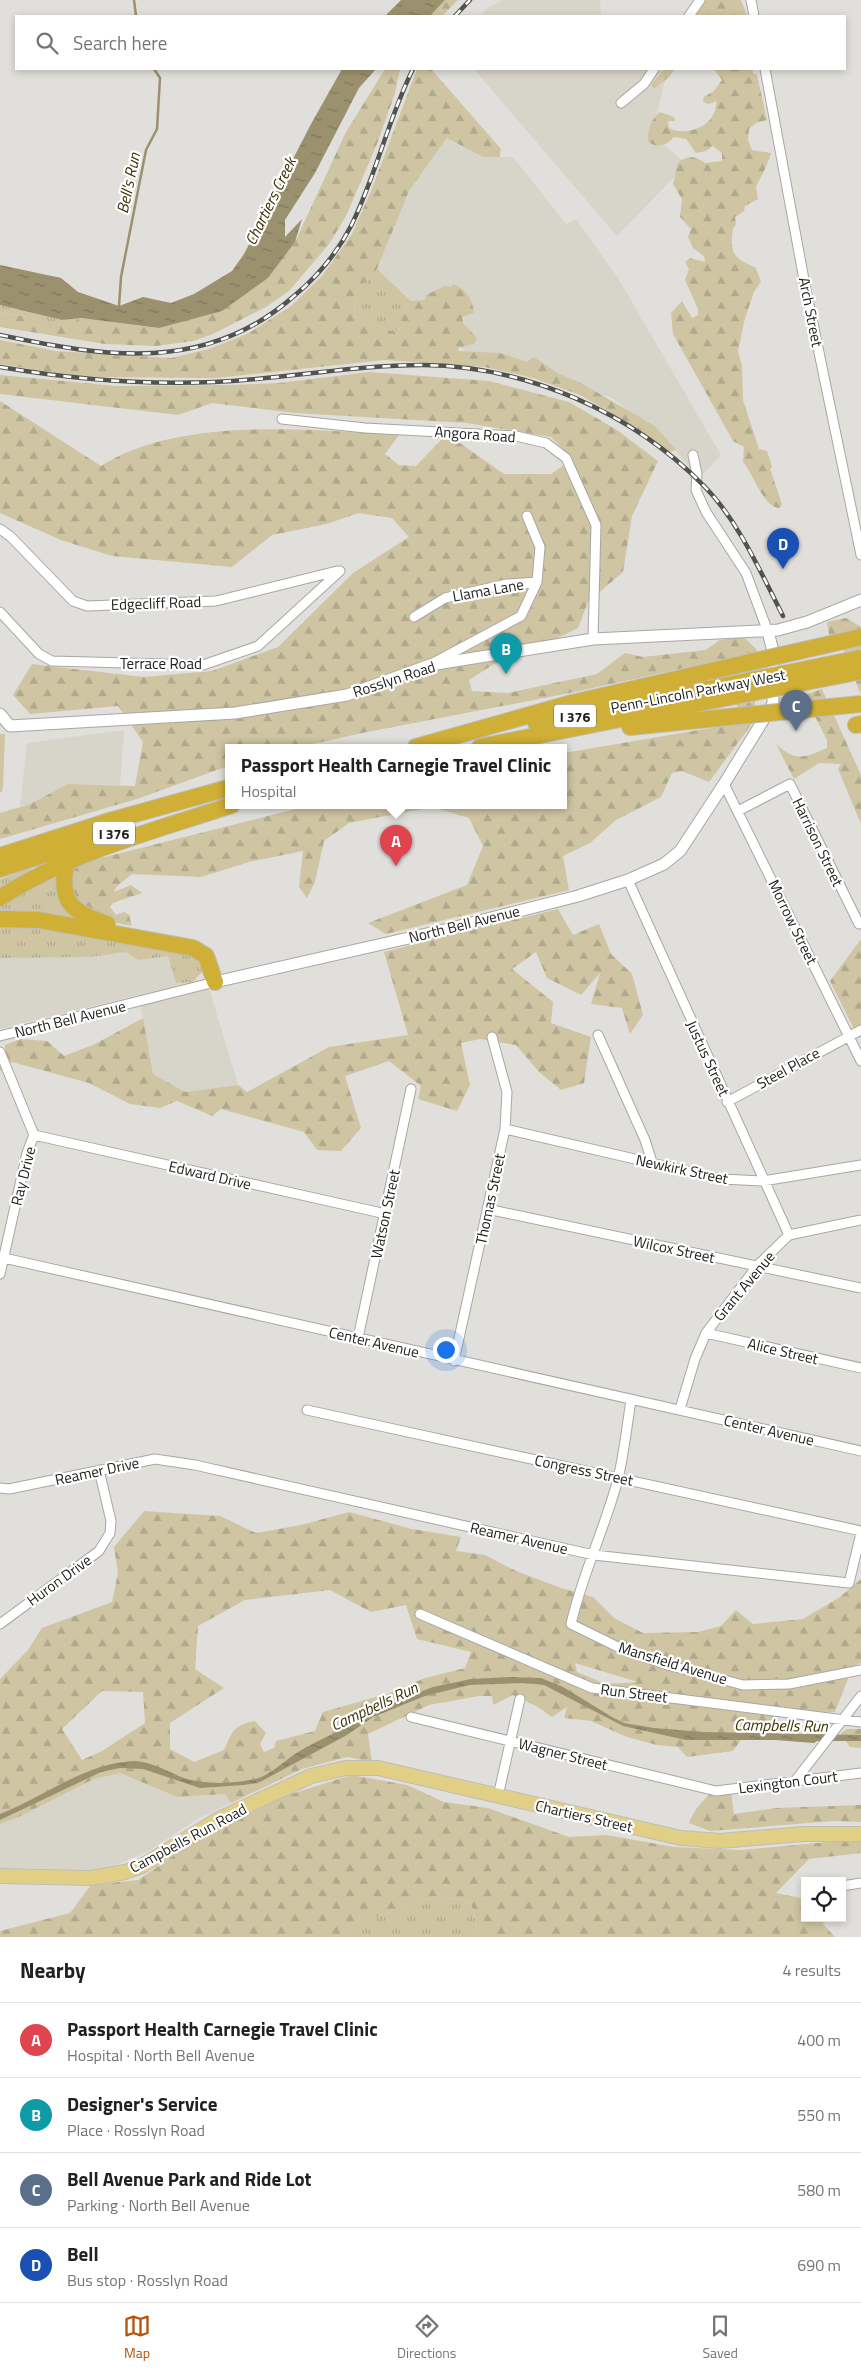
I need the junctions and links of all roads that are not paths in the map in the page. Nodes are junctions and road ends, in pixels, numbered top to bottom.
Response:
1 (700, 0) edge
2 (751, 0) edge
3 (690, 15) edge
4 (754, 15) edge
5 (653, 70) edge
6 (765, 70) edge
7 (621, 103) dead end
8 (282, 419) dead end
9 (693, 456) dead end
10 (527, 516) dead end
11 (0, 529) edge
12 (861, 554) edge
13 (340, 571) joint
14 (538, 582) junction
15 (861, 600) edge
16 (0, 612) edge
17 (414, 617) dead end
18 (768, 632) junction
19 (861, 637) edge
20 (593, 639) junction
21 (861, 658) edge
22 (430, 665) junction
23 (861, 671) edge
24 (734, 690) junction
25 (861, 704) edge
26 (0, 714) edge
27 (521, 739) junction
28 (427, 744) edge
29 (433, 744) edge
30 (495, 744) edge
31 (724, 784) junction
32 (225, 789) edge
33 (225, 802) edge
34 (225, 807) edge
35 (738, 811) junction
36 (49, 840) junction
37 (0, 852) edge
38 (0, 856) edge
39 (67, 862) junction
40 (0, 869) edge
41 (628, 880) junction
42 (0, 898) edge
43 (0, 919) edge
44 (859, 924) dead end
45 (215, 982) junction
46 (861, 1030) edge
47 (598, 1035) dead end
48 (848, 1035) junction
49 (0, 1036) edge
50 (492, 1037) dead end
51 (0, 1052) edge
52 (861, 1061) edge
53 (412, 1089) dead end
54 (728, 1102) junction
55 (505, 1129) junction
56 (34, 1136) junction
57 (652, 1162) junction
58 (861, 1165) edge
59 (763, 1182) junction
60 (487, 1210) junction
61 (386, 1214) junction
62 (861, 1220) edge
63 (789, 1236) junction
64 (4, 1258) junction
65 (758, 1265) junction
66 (0, 1274) edge
67 (861, 1288) edge
68 (706, 1333) junction
69 (358, 1338) junction
70 (454, 1361) junction
71 (861, 1368) edge
72 (631, 1400) junction
73 (680, 1409) junction
74 (307, 1410) dead end
75 (861, 1450) edge
76 (194, 1465) joint
77 (99, 1470) junction
78 (618, 1478) junction
79 (0, 1488) edge
80 (861, 1532) edge
81 (594, 1555) junction
82 (420, 1614) dead end
83 (0, 1624) edge
84 (861, 1670) edge
85 (861, 1696) edge
86 (520, 1699) dead end
87 (411, 1717) dead end
88 (842, 1718) junction
89 (861, 1722) edge
90 (512, 1742) junction
91 (861, 1774) edge
92 (311, 1776) joint
93 (794, 1781) junction
94 (716, 1791) joint
95 (498, 1796) junction
96 (861, 1834) edge
97 (0, 1876) edge
98 (861, 1883) edge
99 (846, 1885) edge

1 - 3 street
2 - 4 street
5 - 7 street
6 - 12 street, Arch Street
8 - 20 street, Angora Road
9 - 18 street
10 - 14 street, Llama Lane
11 - 13 street, Edgecliff Road
13 - 16 street, Terrace Road
14 - 17 street, Llama Lane
14 - 22 street, Llama Lane
15 - 18 street, Rosslyn Road
18 - 20 street, Rosslyn Road
18 - 31 street, North Bell Avenue
19 - 28 highway, bridge
20 - 22 street, Rosslyn Road
21 - 24 highway, Penn-Lincoln Parkway West / I 376, bridge
22 - 26 street, Rosslyn Road
23 - 24 highway, Penn-Lincoln Parkway West / I 376, bridge
24 - 27 highway, Penn-Lincoln Parkway West / I 376
24 - 29 highway, Penn-Lincoln Parkway West / I 376
25 - 27 highway, bridge
27 - 30 highway, Penn-Lincoln Parkway West / I 376
31 - 35 street, Morrow Street
31 - 41 street, North Bell Avenue
32 - 36 highway, I 376
33 - 40 highway, I 376
34 - 39 highway
35 - 44 street, Harrison Street
35 - 48 street, Morrow Street
36 - 37 highway
36 - 38 highway, I 376
39 - 42 highway
39 - 45 highway
41 - 45 street, North Bell Avenue
41 - 54 street, Justus Street
43 - 45 highway
45 - 49 street, North Bell Avenue
46 - 48 street, Steel Place
47 - 57 street
48 - 52 street, Morrow Street
48 - 54 street, Steel Place
50 - 55 street, Thomas Street
51 - 56 street, Ray Drive
53 - 61 street, Watson Street
54 - 59 street, Justus Street
55 - 57 street, Newkirk Street
55 - 60 street, Thomas Street
56 - 61 street, Edward Drive
56 - 64 street, Ray Drive
57 - 59 street, Newkirk Street
58 - 59 street, Newkirk Street
59 - 63 street, Justus Street
60 - 65 street, Wilcox Street
60 - 70 street, Thomas Street
61 - 69 street, Watson Street
62 - 63 street
63 - 65 street, Grant Avenue
64 - 66 street, Ray Drive
64 - 69 street, Center Avenue
65 - 67 street, Wilcox Street
65 - 68 street, Grant Avenue
68 - 71 street, Alice Street
68 - 73 street, Grant Avenue
69 - 70 street, Center Avenue
70 - 72 street, Center Avenue
72 - 73 street, Center Avenue
72 - 78 street, Mansfield Avenue
73 - 75 street, Center Avenue
74 - 78 street, Congress Street
76 - 77 street, Reamer Drive
76 - 81 street, Reamer Avenue
77 - 79 street, Reamer Drive
77 - 83 street, Huron Drive
78 - 80 street, Congress Street
78 - 81 street, Mansfield Avenue
80 - 81 street, Reamer Avenue
81 - 84 street, Mansfield Avenue
82 - 88 street, Run Street
85 - 88 street
86 - 90 street
87 - 90 street, Wagner Street
88 - 89 street, Run Street
88 - 93 street
90 - 94 street, Wagner Street
90 - 95 street
91 - 93 street, Lexington Court
92 - 95 main road, Chartiers Street
92 - 97 main road, Campbells Run Road
93 - 94 street, Lexington Court
95 - 96 main road, Chartiers Street
98 - 99 street

